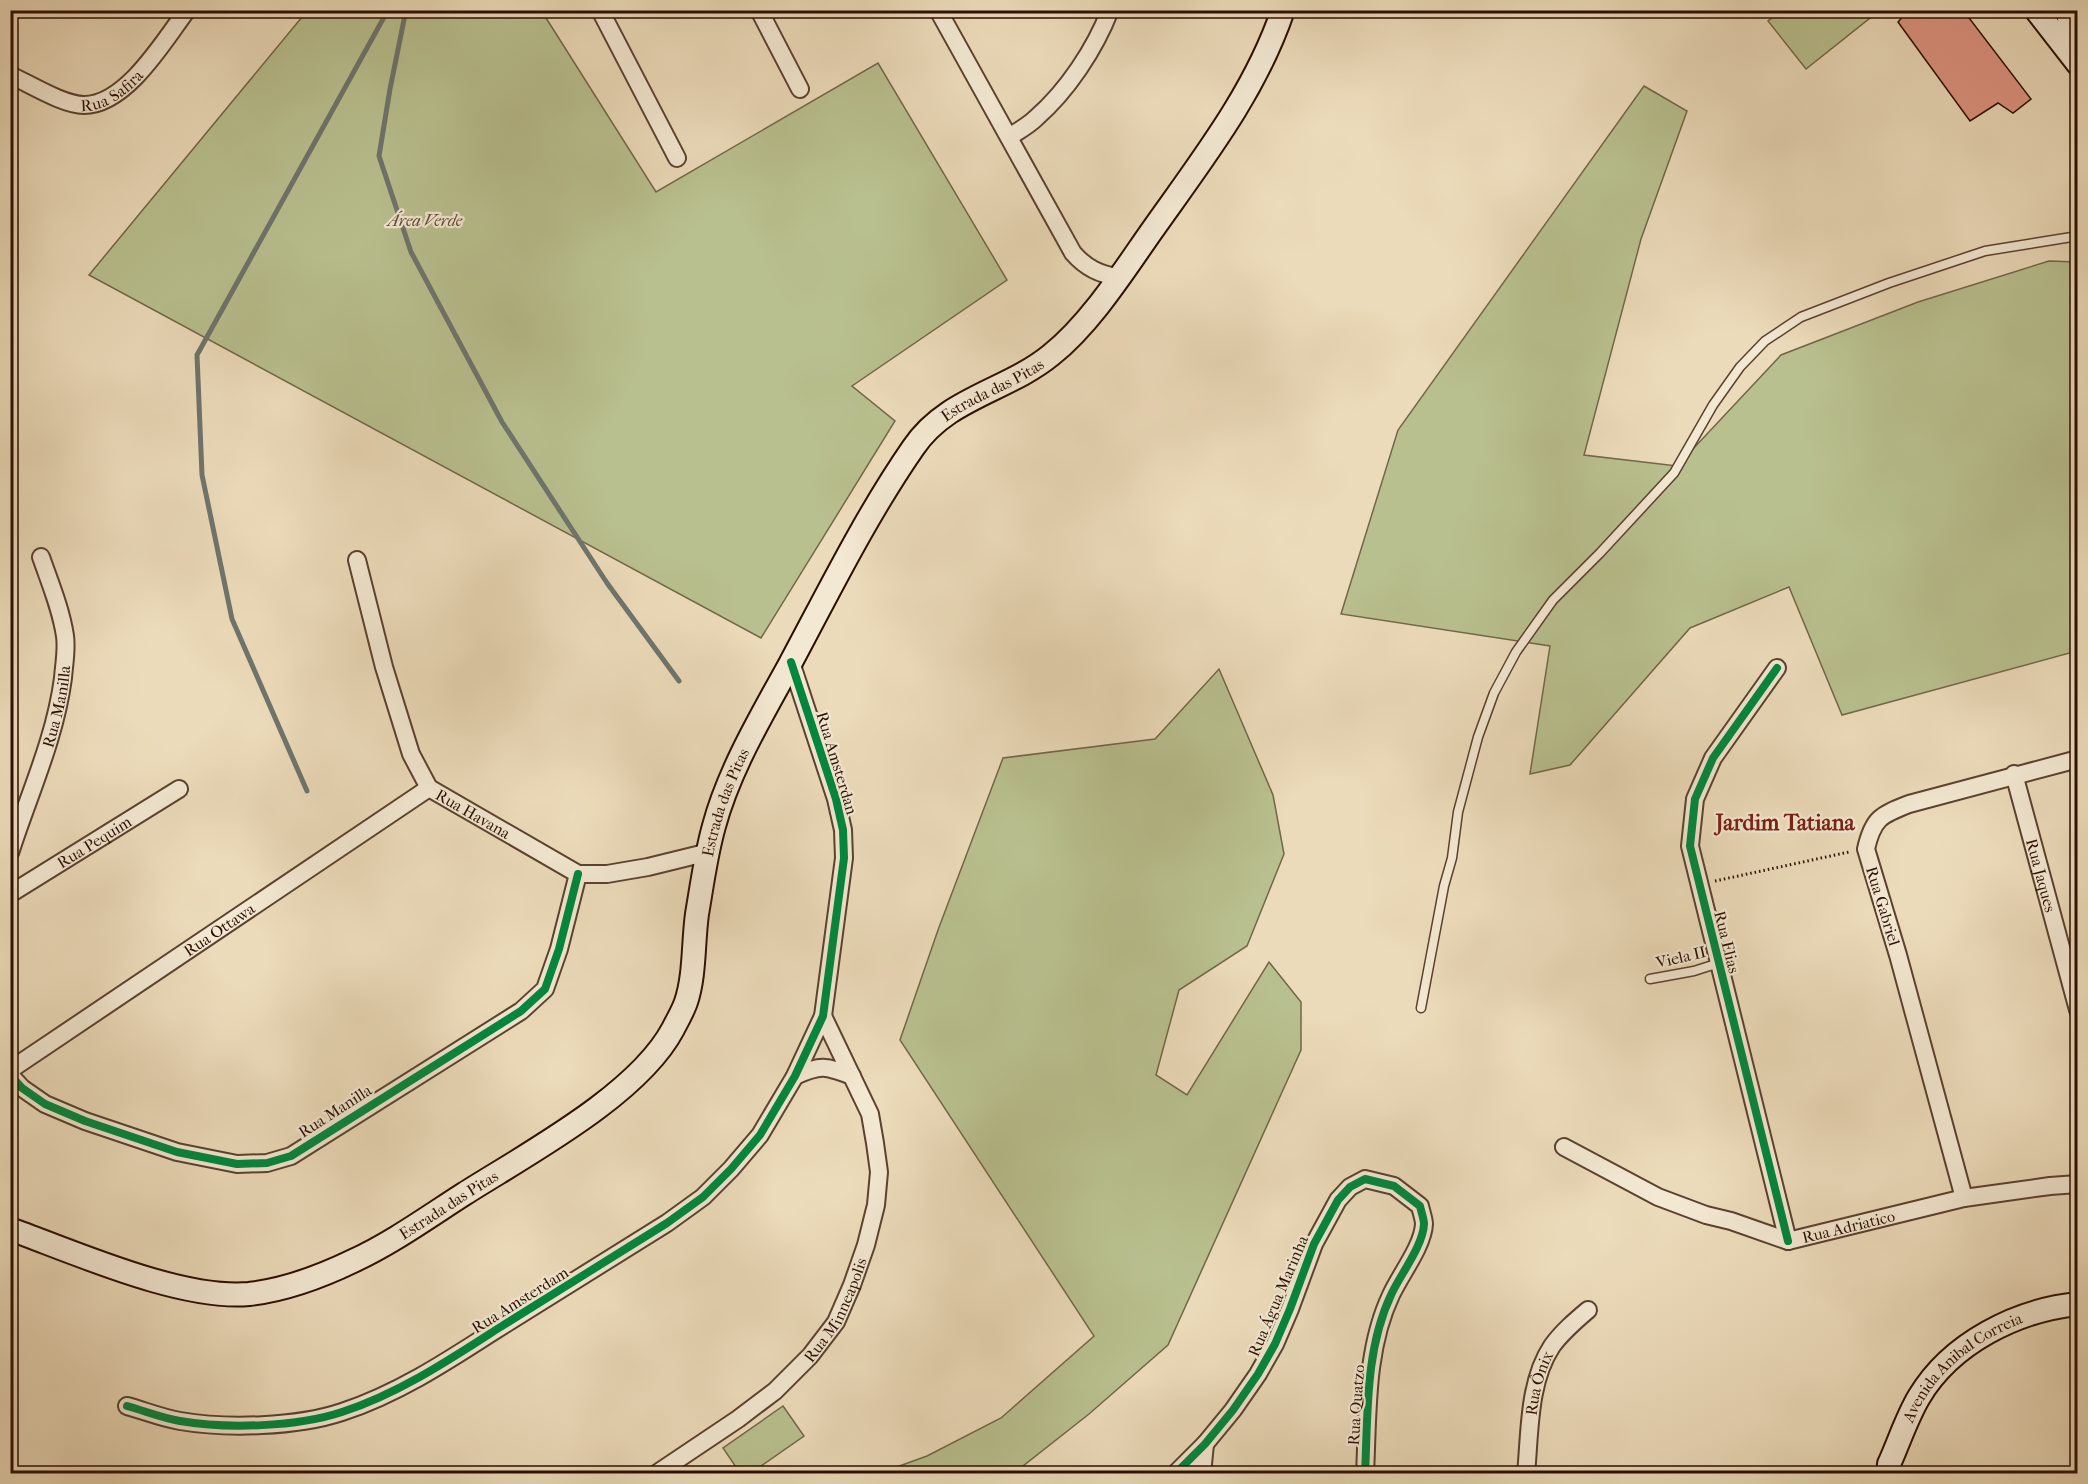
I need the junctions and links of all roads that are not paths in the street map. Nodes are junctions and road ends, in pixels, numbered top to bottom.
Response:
1 (187, 10) edge
2 (600, 10) edge
3 (759, 10) edge
4 (939, 10) edge
5 (1110, 10) edge
6 (1283, 10) edge
7 (2036, 10) edge
8 (2067, 10) edge
9 (2078, 56) edge
10 (2078, 63) edge
11 (10, 75) edge
12 (800, 89) dead end
13 (1010, 137) junction
14 (677, 158) dead end
15 (2078, 236) edge
16 (1119, 278) junction
17 (41, 558) dead end
18 (357, 560) dead end
19 (791, 662) junction
20 (1777, 668) dead end
21 (2078, 759) edge
22 (2014, 774) junction
23 (429, 788) junction
24 (179, 789) dead end
25 (10, 852) edge
26 (709, 852) junction
27 (578, 874) junction
28 (10, 894) edge
29 (1719, 963) junction
30 (1650, 979) dead end
31 (1421, 1008) dead end
32 (2078, 1010) edge
33 (823, 1016) junction
34 (10, 1070) edge
35 (10, 1075) edge
36 (795, 1076) junction
37 (852, 1076) junction
38 (1564, 1147) dead end
39 (2078, 1184) edge
40 (1964, 1198) junction
41 (10, 1229) edge
42 (1419, 1240) joint
43 (1788, 1241) junction
44 (2078, 1304) edge
45 (1588, 1310) dead end
46 (128, 1406) dead end
47 (1205, 1444) junction
48 (656, 1473) edge
49 (1175, 1473) edge
50 (1202, 1473) edge
51 (1365, 1473) edge
52 (1526, 1473) edge
53 (1888, 1473) edge

1 - 11 street, Rua Safira
2 - 14 street
3 - 12 street
4 - 13 street
5 - 13 street
6 - 16 main road, Estrada das Pitas
7 - 10 main road
8 - 9 street
13 - 16 street
15 - 31 lane
16 - 19 main road, Estrada das Pitas
17 - 25 street, Rua Manilla
18 - 23 street, Rua Havana
19 - 26 main road, Estrada das Pitas
19 - 33 street, Rua Amsterdan
20 - 29 street, Rua Elias
21 - 22 street, Rua Gabriel
22 - 32 street, Rua Jaques
22 - 40 street, Rua Gabriel
23 - 27 street, Rua Havana
23 - 34 street, Rua Ottawa
24 - 28 street, Rua Pequim
26 - 27 street
26 - 41 main road, Estrada das Pitas
27 - 35 street, Rua Manilla
29 - 30 lane, Viela II
29 - 43 street, Rua Elias
33 - 36 street, Rua Amsterdam
33 - 37 street, Rua Minneapolis
36 - 37 street
36 - 46 street, Rua Amsterdam
37 - 48 street, Rua Minneapolis
38 - 43 street, Rua Adriatico
39 - 40 street, Rua Adriatico
40 - 43 street, Rua Adriatico
42 - 47 street, Rua Água Marinha
42 - 51 street, Rua Quatzo
44 - 53 main road, Avenida Anibal Correia
45 - 52 street, Rua Ônix
47 - 49 street, Rua Água Marinha
47 - 50 street

